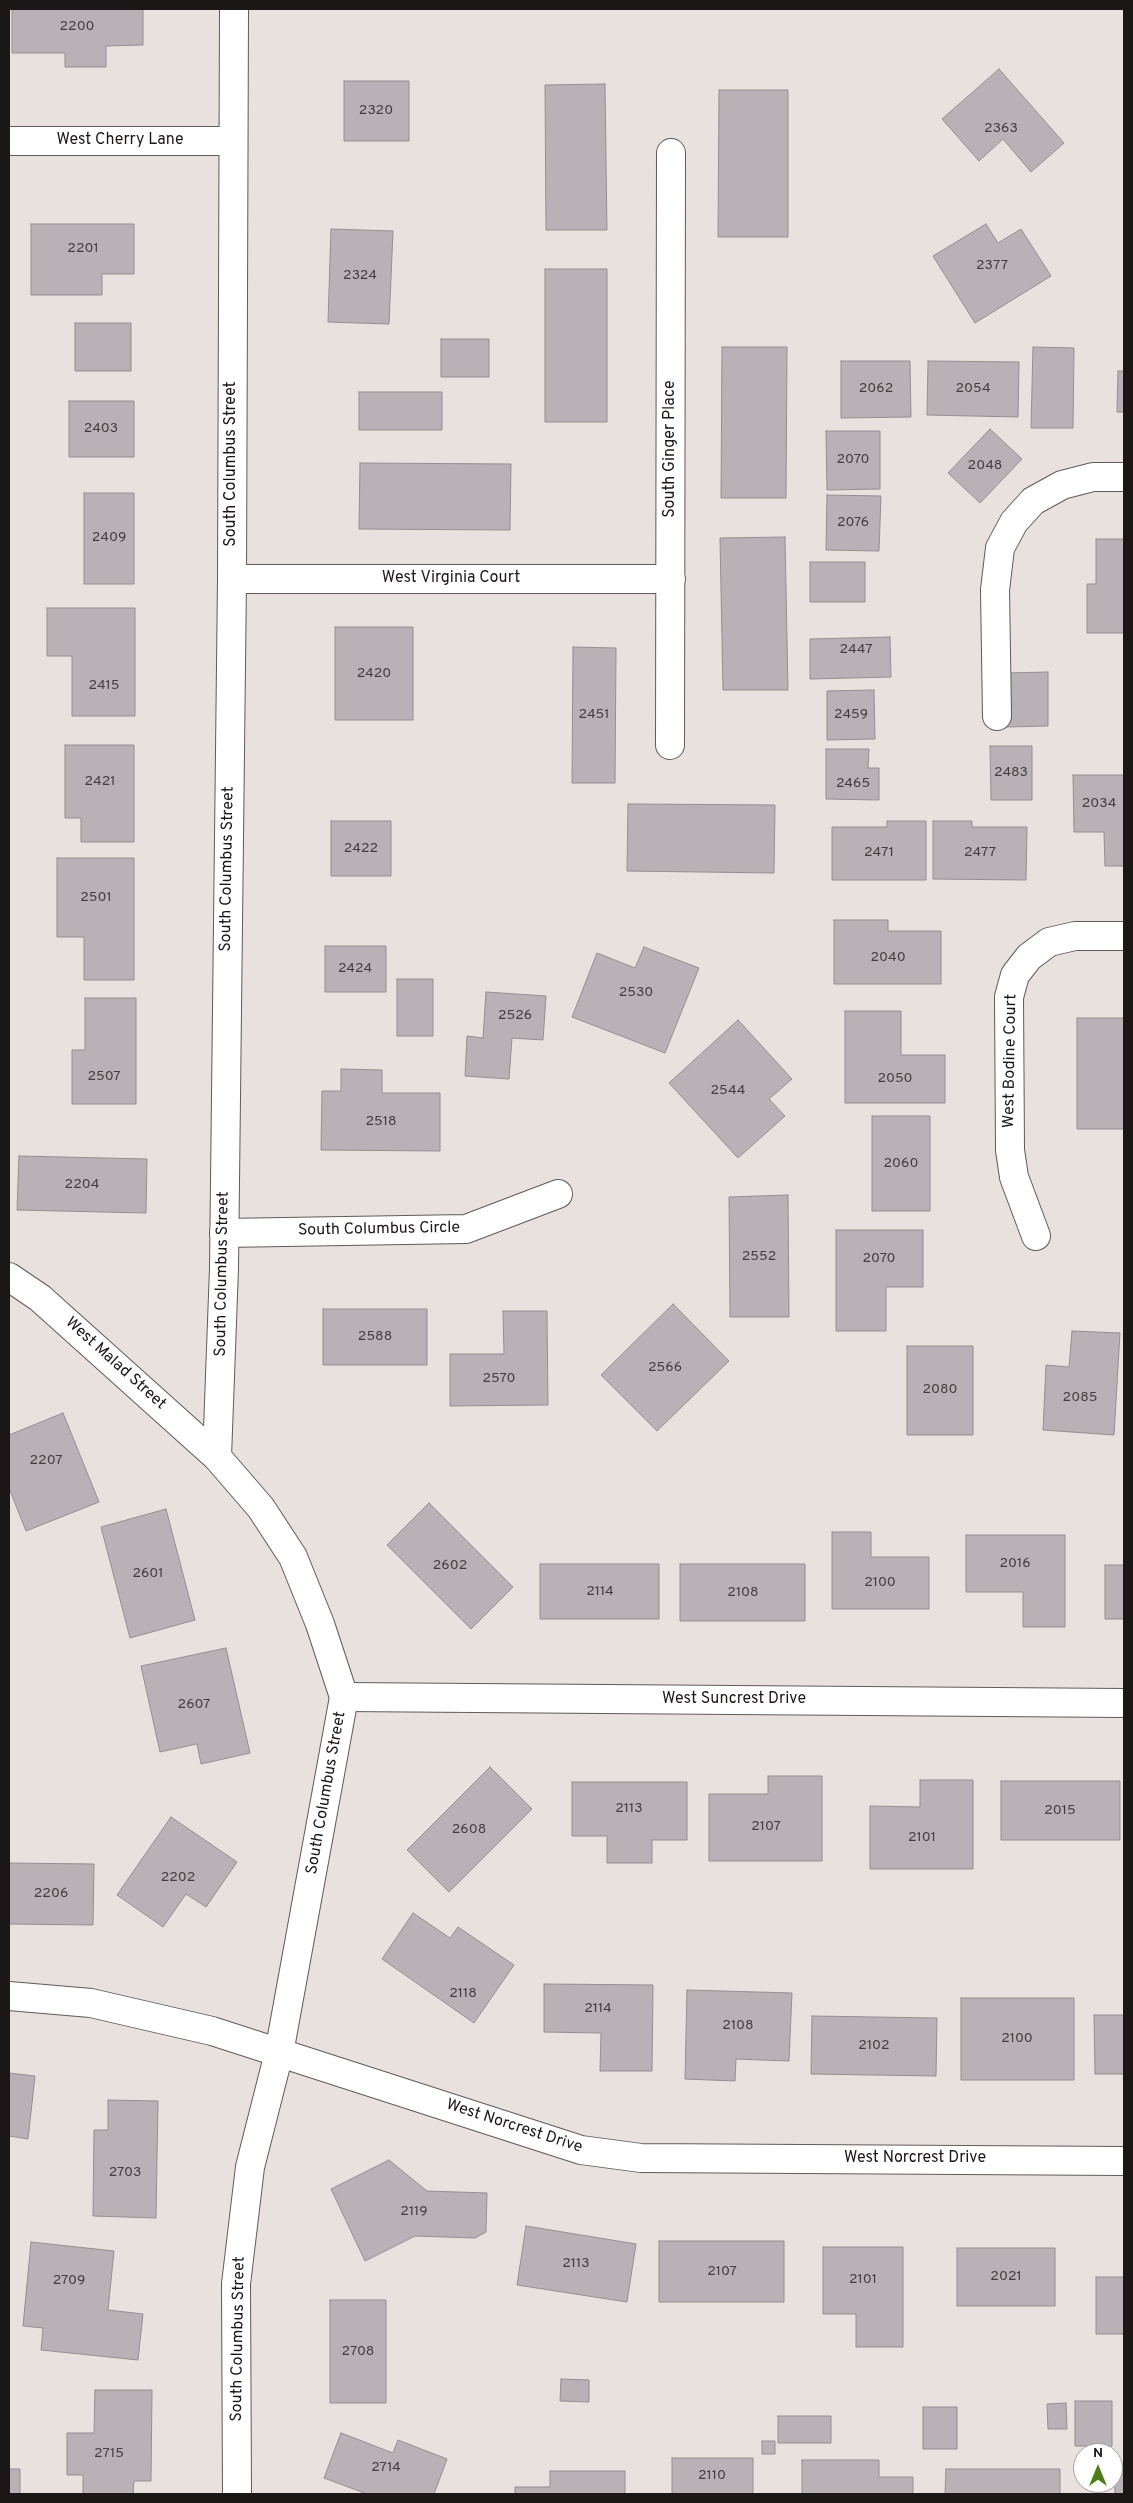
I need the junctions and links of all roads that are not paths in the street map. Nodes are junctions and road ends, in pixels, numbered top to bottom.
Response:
1 (234, 9) edge
2 (9, 141) edge
3 (232, 141) junction
4 (671, 153) dead end
5 (1124, 477) edge
6 (232, 579) junction
7 (671, 579) junction
8 (997, 716) dead end
9 (670, 745) dead end
10 (1124, 936) edge
11 (558, 1194) dead end
12 (224, 1233) junction
13 (1036, 1236) dead end
14 (9, 1277) edge
15 (217, 1457) junction
16 (344, 1698) junction
17 (1124, 1703) edge
18 (9, 1996) edge
19 (279, 2053) junction
20 (1124, 2161) edge
21 (237, 2494) edge

1 - 3 street, South Columbus Street
2 - 3 street, West Cherry Lane
3 - 6 street, South Columbus Street
4 - 7 street, South Ginger Place
5 - 8 street
6 - 7 street, West Virginia Court
6 - 12 street, South Columbus Street
7 - 9 street, South Ginger Place
10 - 13 street, West Bodine Court
11 - 12 street, South Columbus Circle
12 - 15 street, South Columbus Street
14 - 15 street, West Malad Street
15 - 16 street, South Columbus Street
16 - 17 street, West Suncrest Drive
16 - 19 street, South Columbus Street
18 - 19 street, West Norcrest Drive
19 - 20 street, West Norcrest Drive
19 - 21 street, South Columbus Street

